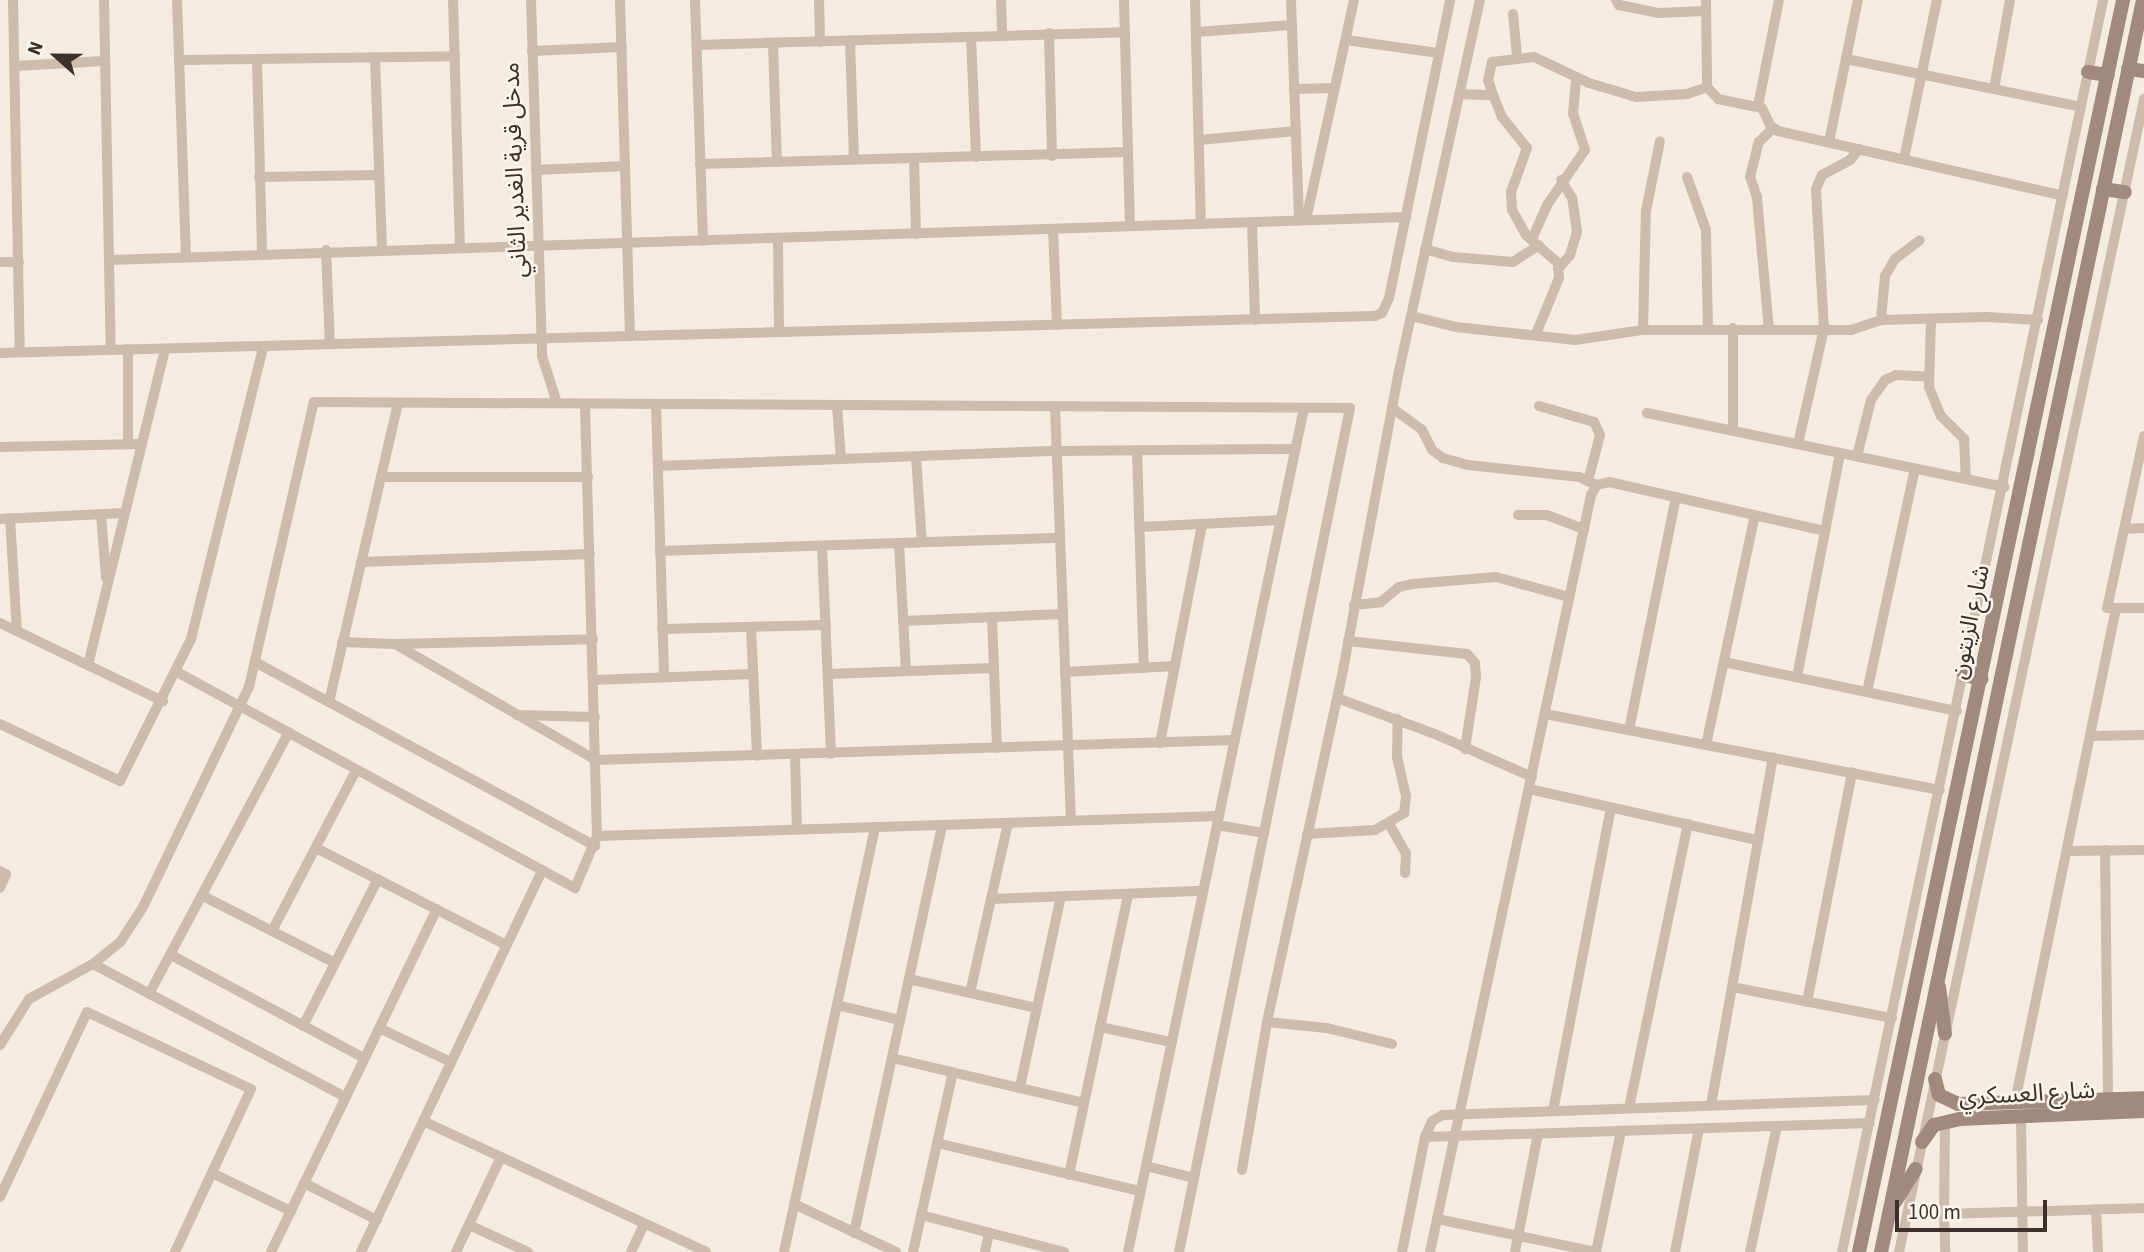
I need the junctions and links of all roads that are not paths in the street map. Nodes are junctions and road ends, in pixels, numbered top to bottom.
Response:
1 (13, 0) edge
2 (104, 0) edge
3 (177, 0) edge
4 (453, 0) edge
5 (531, 0) edge
6 (621, 0) edge
7 (695, 0) edge
8 (818, 0) edge
9 (1001, 0) edge
10 (1124, 0) edge
11 (1195, 0) edge
12 (1292, 0) edge
13 (1354, 0) edge
14 (1450, 0) edge
15 (1480, 0) edge
16 (1616, 0) edge
17 (1779, 0) edge
18 (1858, 0) edge
19 (1937, 0) edge
20 (2010, 0) edge
21 (2103, 0) edge
22 (2123, 0) edge
23 (2143, 0) edge
24 (1705, 5) edge
25 (1513, 14) dead end
26 (1292, 25) junction
27 (1125, 32) junction
28 (1196, 32) junction
29 (1049, 33) junction
30 (1002, 35) junction
31 (971, 37) junction
32 (850, 40) junction
33 (1346, 40) junction
34 (820, 42) junction
35 (773, 44) junction
36 (697, 45) junction
37 (622, 47) junction
38 (533, 51) junction
39 (1439, 53) junction
40 (455, 55) junction
41 (1517, 56) junction
42 (375, 58) junction
43 (257, 59) junction
44 (1846, 59) junction
45 (179, 60) junction
46 (104, 61) junction
47 (15, 66) junction
48 (2128, 69) junction
49 (2144, 71) edge
50 (2088, 72) junction
51 (1921, 74) junction
52 (2108, 75) junction
53 (1576, 77) junction
54 (1707, 87) junction
55 (1335, 88) junction
56 (1294, 89) junction
57 (1994, 89) junction
58 (1459, 93) junction
59 (1493, 95) junction
60 (2144, 99) edge
61 (1758, 106) junction
62 (2081, 107) junction
63 (1773, 128) junction
64 (1296, 131) junction
65 (2140, 139) edge
66 (1199, 140) junction
67 (1660, 141) dead end
68 (1829, 142) junction
69 (1859, 149) junction
70 (1128, 152) junction
71 (1052, 156) junction
72 (976, 157) junction
73 (914, 158) junction
74 (854, 159) junction
75 (1903, 159) junction
76 (777, 162) junction
77 (700, 164) junction
78 (625, 166) junction
79 (536, 170) junction
80 (380, 175) junction
81 (258, 177) junction
82 (1687, 177) dead end
83 (1562, 180) junction
84 (2103, 189) junction
85 (2124, 192) junction
86 (2063, 196) junction
87 (1406, 217) junction
88 (1302, 220) junction
89 (1252, 222) junction
90 (1201, 224) junction
91 (1130, 226) junction
92 (1053, 229) junction
93 (916, 234) junction
94 (778, 238) junction
95 (1920, 240) dead end
96 (703, 241) junction
97 (1535, 242) junction
98 (627, 243) junction
99 (539, 246) junction
100 (460, 248) junction
101 (382, 249) junction
102 (1425, 249) junction
103 (326, 250) junction
104 (262, 254) junction
105 (186, 256) junction
106 (110, 260) junction
107 (0, 262) edge
108 (19, 262) junction
109 (1558, 268) junction
110 (1411, 316) junction
111 (1255, 320) junction
112 (1881, 320) junction
113 (1931, 320) junction
114 (2038, 320) junction
115 (1057, 325) junction
116 (1734, 328) junction
117 (1824, 329) junction
118 (1643, 330) junction
119 (1708, 330) junction
120 (1769, 330) junction
121 (779, 332) junction
122 (1536, 334) junction
123 (630, 336) junction
124 (542, 339) junction
125 (330, 344) junction
126 (263, 348) junction
127 (128, 349) junction
128 (165, 349) junction
129 (111, 350) junction
130 (20, 352) junction
131 (0, 353) edge
132 (1928, 377) junction
133 (398, 403) junction
134 (557, 403) junction
135 (585, 404) junction
136 (656, 404) junction
137 (837, 405) junction
138 (1055, 406) junction
139 (1539, 406) dead end
140 (1304, 408) junction
141 (1392, 408) junction
142 (1647, 413) dead end
143 (1733, 431) junction
144 (2144, 436) edge
145 (128, 443) junction
146 (142, 444) junction
147 (1798, 444) junction
148 (0, 447) edge
149 (1295, 449) junction
150 (1137, 450) junction
151 (1057, 451) junction
152 (1840, 453) junction
153 (1857, 456) junction
154 (2142, 456) edge
155 (916, 457) junction
156 (841, 459) junction
157 (658, 466) junction
158 (1915, 468) junction
159 (380, 477) junction
160 (588, 477) junction
161 (1965, 479) junction
162 (1592, 483) junction
163 (2004, 486) junction
164 (1676, 498) junction
165 (125, 513) junction
166 (101, 514) junction
167 (1518, 515) dead end
168 (1755, 515) junction
169 (5, 519) edge
170 (1280, 520) junction
171 (1202, 524) junction
172 (1139, 527) junction
173 (2124, 528) junction
174 (2144, 528) edge
175 (1584, 529) junction
176 (1825, 531) junction
177 (1060, 538) junction
178 (922, 542) junction
179 (899, 543) junction
180 (822, 546) junction
181 (660, 551) junction
182 (590, 554) junction
183 (361, 562) junction
184 (107, 590) junction
185 (1569, 597) junction
186 (1354, 605) junction
187 (2116, 608) junction
188 (2144, 608) edge
189 (1063, 614) junction
190 (992, 617) junction
191 (903, 621) junction
192 (0, 623) edge
193 (826, 625) junction
194 (751, 627) junction
195 (662, 629) junction
196 (17, 631) junction
197 (593, 639) junction
198 (1348, 641) junction
199 (342, 642) junction
200 (395, 645) junction
201 (255, 662) junction
202 (1724, 662) junction
203 (88, 665) junction
204 (1175, 666) junction
205 (994, 668) junction
206 (1144, 668) junction
207 (906, 671) junction
208 (177, 672) junction
209 (1065, 672) junction
210 (753, 674) junction
211 (828, 674) junction
212 (1964, 675) junction
213 (664, 677) junction
214 (1797, 677) junction
215 (1982, 679) junction
216 (594, 680) junction
217 (1867, 692) junction
218 (1337, 698) junction
219 (163, 701) junction
220 (328, 702) junction
221 (241, 706) junction
222 (1957, 711) junction
223 (1545, 714) junction
224 (515, 715) junction
225 (595, 717) junction
226 (1398, 719) junction
227 (0, 724) edge
228 (1629, 730) junction
229 (289, 732) junction
230 (2144, 735) edge
231 (2092, 736) junction
232 (1234, 740) junction
233 (1160, 743) junction
234 (1706, 745) junction
235 (1068, 746) junction
236 (997, 748) junction
237 (1465, 750) junction
238 (831, 754) junction
239 (795, 755) junction
240 (757, 756) junction
241 (1773, 757) junction
242 (596, 760) junction
243 (356, 770) junction
244 (1852, 772) junction
245 (1531, 783) junction
246 (1940, 789) junction
247 (1611, 807) junction
248 (1218, 820) junction
249 (1071, 821) junction
250 (1951, 822) junction
251 (1008, 823) junction
252 (1390, 824) junction
253 (1688, 824) junction
254 (943, 825) junction
255 (1973, 825) junction
256 (875, 827) junction
257 (797, 830) junction
258 (1264, 833) junction
259 (1307, 834) junction
260 (1758, 840) junction
261 (596, 841) junction
262 (316, 848) junction
263 (2144, 849) edge
264 (2105, 850) junction
265 (2068, 851) junction
266 (1942, 865) junction
267 (1964, 869) junction
268 (541, 870) junction
269 (0, 871) edge
270 (1405, 873) dead end
271 (378, 879) junction
272 (0, 888) edge
273 (1203, 891) junction
274 (1128, 894) junction
275 (203, 895) junction
276 (1061, 896) junction
277 (991, 898) junction
278 (437, 909) junction
279 (272, 931) junction
280 (506, 945) junction
281 (171, 955) junction
282 (335, 963) junction
283 (93, 964) junction
284 (1939, 971) junction
285 (909, 979) junction
286 (1732, 987) junction
287 (970, 993) junction
288 (149, 994) junction
289 (1904, 995) junction
290 (1807, 1002) junction
291 (837, 1005) junction
292 (1037, 1008) junction
293 (1892, 1018) junction
294 (900, 1020) junction
295 (1267, 1021) junction
296 (303, 1026) junction
297 (1100, 1027) junction
298 (379, 1028) junction
299 (1945, 1034) junction
300 (1171, 1042) junction
301 (1392, 1044) dead end
302 (0, 1045) edge
303 (364, 1058) junction
304 (892, 1058) junction
305 (451, 1062) junction
306 (953, 1072) junction
307 (1935, 1079) junction
308 (1020, 1087) junction
309 (345, 1097) junction
310 (2144, 1098) edge
311 (2108, 1099) junction
312 (1875, 1100) junction
313 (1084, 1102) junction
314 (2015, 1102) junction
315 (1711, 1105) junction
316 (1629, 1108) junction
317 (1553, 1111) junction
318 (1961, 1111) junction
319 (2144, 1111) edge
320 (1462, 1114) junction
321 (2021, 1117) junction
322 (423, 1121) junction
323 (1945, 1121) junction
324 (1870, 1123) junction
325 (1777, 1126) junction
326 (1699, 1129) junction
327 (1621, 1132) junction
328 (1538, 1134) junction
329 (1425, 1137) junction
330 (1457, 1137) junction
331 (1922, 1142) junction
332 (937, 1143) junction
333 (501, 1157) junction
334 (1146, 1166) junction
335 (1916, 1169) junction
336 (1242, 1170) dead end
337 (212, 1173) junction
338 (1069, 1175) junction
339 (1194, 1178) junction
340 (304, 1183) junction
341 (1140, 1191) junction
342 (1863, 1194) junction
343 (0, 1197) edge
344 (794, 1205) junction
345 (2144, 1208) edge
346 (2096, 1209) junction
347 (291, 1211) junction
348 (2021, 1213) junction
349 (1944, 1214) junction
350 (921, 1215) junction
351 (1437, 1219) junction
352 (1888, 1219) junction
353 (377, 1220) junction
354 (644, 1224) junction
355 (469, 1225) junction
356 (854, 1233) junction
357 (989, 1233) junction
358 (1518, 1236) junction
359 (1057, 1251) edge
360 (175, 1252) edge
361 (271, 1252) edge
362 (361, 1252) edge
363 (456, 1252) edge
364 (527, 1252) edge
365 (631, 1252) edge
366 (706, 1252) edge
367 (784, 1252) edge
368 (896, 1252) edge
369 (913, 1252) edge
370 (985, 1252) edge
371 (1128, 1252) edge
372 (1179, 1252) edge
373 (1402, 1252) edge
374 (1430, 1252) edge
375 (1515, 1252) edge
376 (1596, 1252) edge
377 (1675, 1252) edge
378 (1750, 1252) edge
379 (1842, 1252) edge
380 (1859, 1252) edge
381 (1881, 1252) edge
382 (1899, 1252) edge
383 (1945, 1252) edge
384 (2023, 1252) edge
385 (2098, 1252) edge

1 - 47 street
2 - 46 street
3 - 45 street
4 - 40 street
5 - 38 street, مدخل قرية الغدير الثاني
6 - 37 street
7 - 36 street
8 - 34 street
9 - 30 street
10 - 27 street
11 - 28 street
12 - 26 street
13 - 33 street
14 - 39 street
15 - 58 street
16 - 24 street
17 - 61 street
18 - 44 street
19 - 51 street
20 - 57 street
21 - 50 street
22 - 52 main road, شارع الزيتون
23 - 48 main road, شارع الزيتون
24 - 54 street
25 - 41 street
26 - 28 street
26 - 56 street
27 - 29 street
27 - 70 street
28 - 66 street
29 - 30 street
29 - 71 street
30 - 31 street
31 - 32 street
31 - 72 street
32 - 34 street
32 - 74 street
33 - 39 street
33 - 55 street
34 - 35 street
35 - 36 street
35 - 76 street
36 - 77 street
37 - 38 street
37 - 78 street
38 - 79 street, مدخل قرية الغدير الثاني
39 - 87 street
40 - 42 street
40 - 100 street
41 - 53 street
41 - 59 street
42 - 43 street
42 - 80 street
43 - 45 street
43 - 81 street
44 - 51 street
44 - 68 street
45 - 105 street
46 - 47 street
46 - 106 street
47 - 108 street
48 - 49 main road
48 - 84 main road, شارع الزيتون
50 - 52 main road
50 - 62 street
51 - 57 street
51 - 75 street
52 - 215 main road, شارع الزيتون
53 - 54 street
53 - 83 street
54 - 61 street
55 - 56 street
55 - 88 street
56 - 64 street
57 - 62 street
58 - 59 street
58 - 102 street
59 - 97 street
60 - 65 street
61 - 63 street
62 - 86 street
63 - 68 street
63 - 120 street
64 - 66 street
64 - 88 street
65 - 85 street
66 - 90 street
67 - 118 street
68 - 69 street
69 - 75 street
69 - 117 street
70 - 71 street
70 - 91 street
71 - 72 street
72 - 73 street
73 - 74 street
73 - 93 street
74 - 76 street
75 - 86 street
76 - 77 street
77 - 96 street
78 - 79 street
78 - 98 street
79 - 99 street, مدخل قرية الغدير الثاني
80 - 81 street
80 - 101 street
81 - 104 street
82 - 119 street
83 - 97 street
83 - 109 street
84 - 85 main road
84 - 255 main road, شارع الزيتون
85 - 299 street
86 - 114 street
87 - 88 street
87 - 111 street
88 - 89 street
89 - 90 street
89 - 111 street
90 - 91 street
91 - 92 street
92 - 93 street
92 - 115 street
93 - 94 street
94 - 96 street
94 - 121 street
95 - 112 street
96 - 98 street
97 - 102 street
97 - 109 street
98 - 99 street
98 - 123 street
99 - 100 street
99 - 124 street, مدخل قرية الغدير الثاني
100 - 101 street
101 - 103 street
102 - 110 street
103 - 104 street
103 - 125 street
104 - 105 street
105 - 106 street
106 - 129 street
107 - 108 street
108 - 130 street
109 - 122 street
110 - 122 street
110 - 141 street
111 - 115 street
112 - 113 street
112 - 117 street
113 - 114 street
113 - 132 street
114 - 163 street
115 - 121 street
116 - 119 street
116 - 120 street
116 - 143 street
117 - 120 street
117 - 147 street
118 - 119 street
118 - 122 street
121 - 123 street
123 - 124 street
124 - 125 street
124 - 134 street, مدخل قرية الغدير الثاني
125 - 126 street
126 - 128 street
126 - 208 street
127 - 128 street
127 - 129 street
127 - 145 street
128 - 146 street
129 - 130 street
130 - 131 street
132 - 153 street
132 - 161 street
133 - 134 street
133 - 159 street
133 - 201 street
134 - 135 street
135 - 136 street
135 - 160 street
136 - 137 street
136 - 157 street
137 - 138 street
137 - 156 street
138 - 140 street
138 - 151 street
139 - 162 street
140 - 149 street
140 - 258 street
141 - 162 street
141 - 186 street
142 - 143 street
143 - 147 street
144 - 154 street
145 - 146 street
145 - 148 street
146 - 165 street
147 - 152 street
149 - 150 street
149 - 170 street
150 - 151 street
150 - 172 street
151 - 155 street
151 - 177 street
152 - 153 street
152 - 176 street
153 - 158 street
154 - 173 street
155 - 156 street
155 - 178 street
156 - 157 street
157 - 181 street
158 - 161 street
158 - 217 street
159 - 160 street
159 - 183 street
160 - 182 street
161 - 163 street
162 - 164 street
162 - 175 street
163 - 212 street
164 - 168 street
164 - 228 street
165 - 166 street
165 - 184 street
166 - 169 street
166 - 184 street
167 - 175 street
168 - 176 street
168 - 202 street
169 - 196 street
170 - 171 street
170 - 232 street
171 - 172 street
171 - 204 street
172 - 206 street
173 - 174 street
173 - 187 street
175 - 185 street
176 - 214 street
177 - 178 street
177 - 189 street
178 - 179 street
179 - 180 street
179 - 191 street
180 - 181 street
180 - 193 street
181 - 195 street
182 - 183 street
182 - 197 street
183 - 199 street
184 - 203 street
185 - 186 street
185 - 223 street
186 - 198 street
187 - 188 street
187 - 231 street
189 - 190 street
189 - 209 street
190 - 191 street
190 - 205 street
191 - 207 street
192 - 196 street
193 - 194 street
193 - 211 street
194 - 195 street
194 - 210 street
195 - 213 street
196 - 203 street
197 - 200 street
197 - 216 street
198 - 218 street
198 - 237 street
199 - 200 street
199 - 220 street
200 - 224 street
201 - 220 street
201 - 221 street
202 - 214 street
202 - 234 street
203 - 219 street
204 - 206 street
204 - 233 street
205 - 207 street
205 - 236 street
206 - 209 street
207 - 211 street
208 - 219 street
208 - 221 street
209 - 235 street
210 - 213 street
210 - 240 street
211 - 238 street
212 - 215 main road
212 - 222 street
213 - 216 street
214 - 217 street
215 - 250 main road, شارع الزيتون
216 - 225 street
217 - 222 street
218 - 226 street
218 - 259 street
219 - 227 street
220 - 261 street
221 - 229 street
221 - 283 street
222 - 246 street
223 - 228 street
223 - 245 street
224 - 225 street
224 - 242 street
225 - 242 street
226 - 237 street
226 - 252 street
228 - 234 street
229 - 243 street
229 - 275 street
230 - 231 street
231 - 265 street
232 - 233 street
232 - 248 street
233 - 235 street
234 - 241 street
235 - 236 street
235 - 249 street
236 - 238 street
237 - 245 street
238 - 239 street
239 - 240 street
239 - 257 street
240 - 242 street
241 - 244 street
241 - 260 street
242 - 261 street
243 - 262 street
243 - 268 street
244 - 246 street
244 - 290 street
245 - 247 street
245 - 320 street
246 - 289 street
247 - 253 street
247 - 317 street
248 - 249 street
248 - 258 street
248 - 273 street
249 - 251 street
250 - 255 main road
250 - 266 main road, شارع الزيتون
251 - 254 street
251 - 277 street
252 - 259 street
252 - 270 street
253 - 260 street
253 - 316 street
254 - 256 street
254 - 285 street
255 - 267 main road, شارع الزيتون
256 - 257 street
256 - 291 street
257 - 261 street
258 - 339 street
259 - 295 street
260 - 286 street
261 - 268 street
262 - 271 street
262 - 279 street
263 - 264 street
264 - 265 street
264 - 311 street
265 - 314 street
266 - 267 main road
266 - 289 main road, شارع الزيتون
267 - 284 main road, شارع الزيتون
268 - 280 street
269 - 272 street
271 - 278 street
271 - 282 street
273 - 274 street
273 - 300 street
274 - 276 street
274 - 297 street
275 - 279 street
275 - 281 street
276 - 277 street
276 - 292 street
277 - 287 street
278 - 280 street
278 - 298 street
279 - 282 street
280 - 305 street
281 - 288 street
281 - 296 street
282 - 296 street
283 - 288 street
283 - 302 street
284 - 299 main road
284 - 352 main road, شارع الزيتون
285 - 287 street
285 - 294 street
286 - 290 street
286 - 315 street
287 - 292 street
288 - 309 street
289 - 293 street
289 - 342 main road, شارع الزيتون
290 - 293 street
291 - 294 street
291 - 344 street
292 - 308 street
293 - 312 street
294 - 304 street
295 - 301 street
295 - 336 street
296 - 303 street
297 - 300 street
297 - 313 street
298 - 303 street
298 - 305 street
299 - 307 street
300 - 334 street
303 - 309 street
304 - 306 street
304 - 356 street
305 - 322 street
306 - 308 street
306 - 332 street
307 - 318 main road, شارع العسكري
307 - 331 street
308 - 313 street
309 - 340 street
310 - 311 main road, شارع العسكري
311 - 314 main road, شارع العسكري
312 - 315 street
312 - 324 street
313 - 338 street
314 - 318 main road, شارع العسكري
315 - 316 street
316 - 317 street
317 - 320 street
318 - 321 main road, شارع العسكري
318 - 323 main road, شارع العسكري
319 - 321 main road, شارع العسكري
320 - 329 street
320 - 330 street
321 - 348 street
322 - 333 street
322 - 353 street
323 - 331 main road, شارع العسكري
323 - 349 street
324 - 325 street
324 - 342 street
325 - 326 street
325 - 378 street
326 - 327 street
326 - 377 street
327 - 328 street
327 - 376 street
328 - 330 street
328 - 358 street
329 - 330 street
329 - 373 street
330 - 351 street
331 - 335 street
332 - 338 street
332 - 350 street
333 - 354 street
333 - 355 street
334 - 339 street
334 - 341 street
335 - 352 main road
335 - 382 street
337 - 343 street
337 - 347 street
337 - 360 street
338 - 341 street
339 - 372 street
340 - 347 street
340 - 353 street
341 - 371 street
342 - 379 street
342 - 380 main road, شارع الزيتون
344 - 356 street
344 - 367 street
345 - 346 street
346 - 348 street
346 - 385 street
347 - 361 street
348 - 349 street
348 - 384 street
349 - 383 street
350 - 357 street
350 - 369 street
351 - 358 street
351 - 374 street
352 - 381 main road, شارع الزيتون
353 - 362 street
354 - 365 street
354 - 366 street
355 - 363 street
355 - 364 street
356 - 368 street
357 - 359 street
357 - 370 street
358 - 375 street
358 - 376 street

